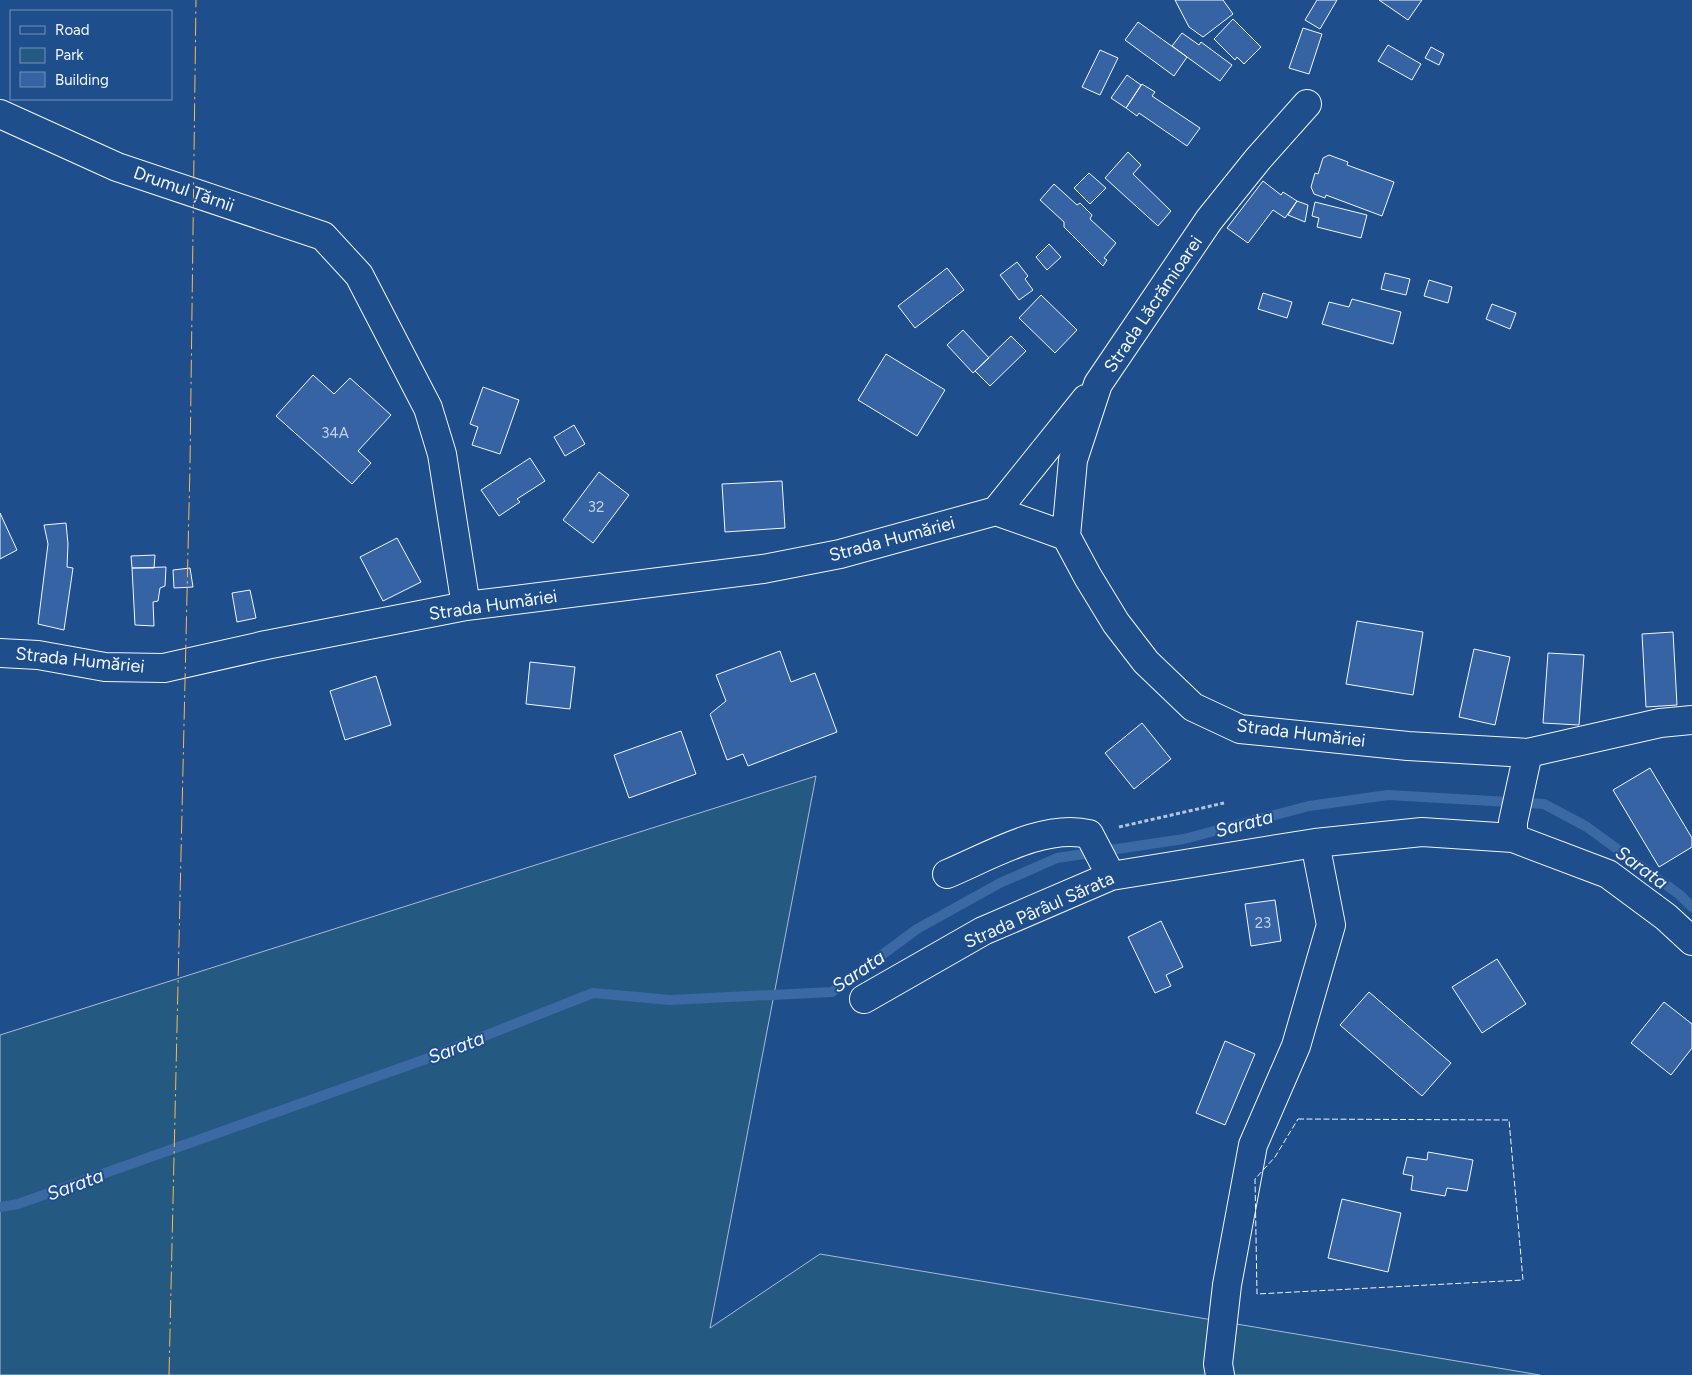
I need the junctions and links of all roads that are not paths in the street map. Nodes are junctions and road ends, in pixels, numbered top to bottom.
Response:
1 (1307, 104) dead end
2 (0, 114) edge
3 (1098, 384) junction
4 (996, 511) junction
5 (1066, 536) junction
6 (466, 606) junction
7 (0, 653) edge
8 (1692, 720) edge
9 (1528, 753) junction
10 (1513, 830) junction
11 (1315, 843) junction
12 (1109, 871) junction
13 (946, 874) dead end
14 (1692, 941) edge
15 (864, 999) dead end
16 (1220, 1375) edge

1 - 3 street, Strada Lăcrămioarei
2 - 6 street, Drumul Țărnii
3 - 4 street
3 - 5 street, Strada Lăcrămioarei
4 - 5 street
4 - 6 street, Strada Humăriei
5 - 9 street, Strada Humăriei
6 - 7 street, Strada Humăriei
8 - 9 street, Strada Humăriei
9 - 10 street
10 - 11 street, Strada Pârâul Sărata
10 - 14 street, Strada Pârâul Sărata
11 - 12 street, Strada Pârâul Sărata
11 - 16 street
12 - 13 street
12 - 15 street, Strada Pârâul Sărata

